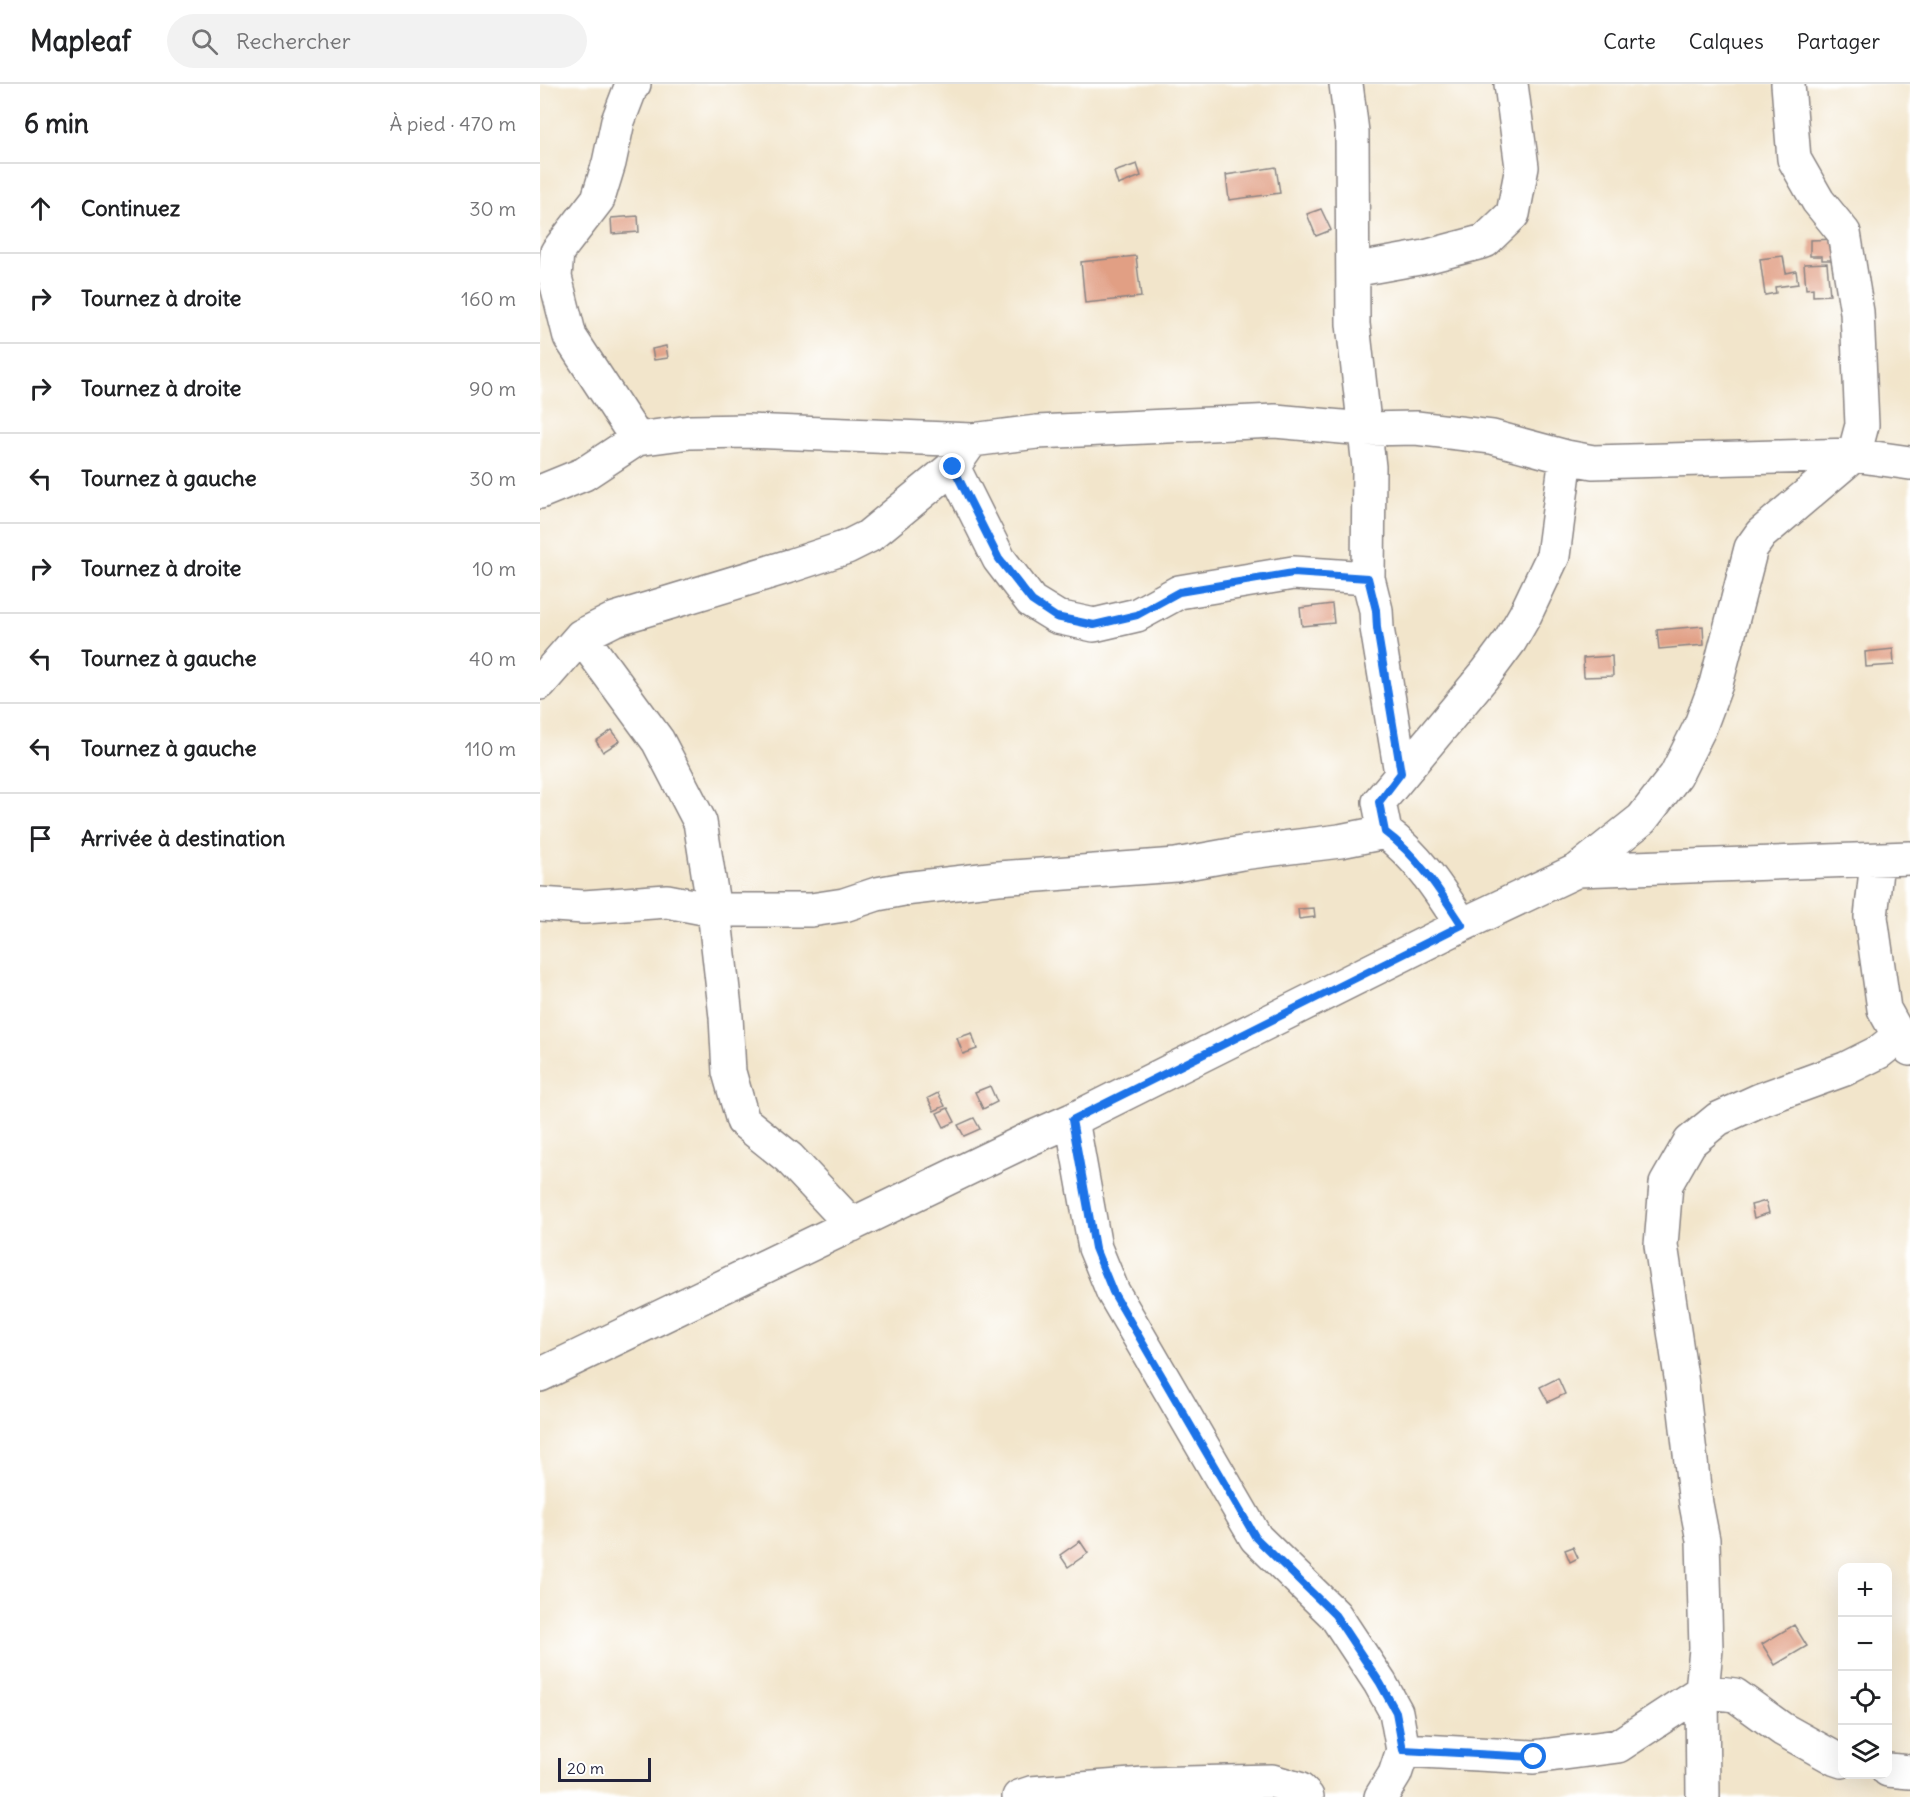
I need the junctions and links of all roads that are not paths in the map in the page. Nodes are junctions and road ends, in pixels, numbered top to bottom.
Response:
1 (634, 84) edge
2 (1346, 84) edge
3 (1511, 84) edge
4 (1788, 84) edge
5 (548, 254) edge
6 (1353, 270) junction
7 (1364, 429) junction
8 (637, 439) junction
9 (972, 440) junction
10 (1854, 455) junction
11 (1566, 457) junction
12 (1910, 463) edge
13 (953, 467) junction
14 (540, 492) edge
15 (1368, 578) junction
16 (581, 636) junction
17 (540, 683) edge
18 (1401, 773) junction
19 (1382, 817) junction
20 (1910, 858) edge
21 (1876, 861) junction
22 (1578, 870) junction
23 (540, 904) edge
24 (714, 910) junction
25 (1462, 925) junction
26 (1904, 1042) edge
27 (1072, 1120) junction
28 (852, 1225) junction
29 (540, 1375) edge
30 (1702, 1691) junction
31 (1403, 1750) junction
32 (1838, 1760) edge
33 (1892, 1770) edge
34 (1910, 1772) edge
35 (1019, 1797) edge
36 (1307, 1797) edge
37 (1381, 1797) edge
38 (1703, 1797) edge

1 - 5 street
2 - 6 street
3 - 6 street
4 - 10 street
5 - 8 street
6 - 7 street
7 - 9 street
7 - 11 street
7 - 15 street
8 - 9 street
8 - 14 street
9 - 13 street
10 - 11 street
10 - 12 street
10 - 22 street
11 - 18 street
13 - 15 street
13 - 16 street
15 - 18 street
16 - 17 street
16 - 24 street
18 - 19 street
19 - 24 street
19 - 25 street
20 - 21 street
21 - 22 street
21 - 26 street
22 - 25 street
23 - 24 street
24 - 28 street
25 - 27 street
26 - 30 street
27 - 28 street
27 - 31 street
28 - 29 street
30 - 31 street
30 - 32 street
30 - 38 street
31 - 37 street
33 - 34 street
35 - 36 street

